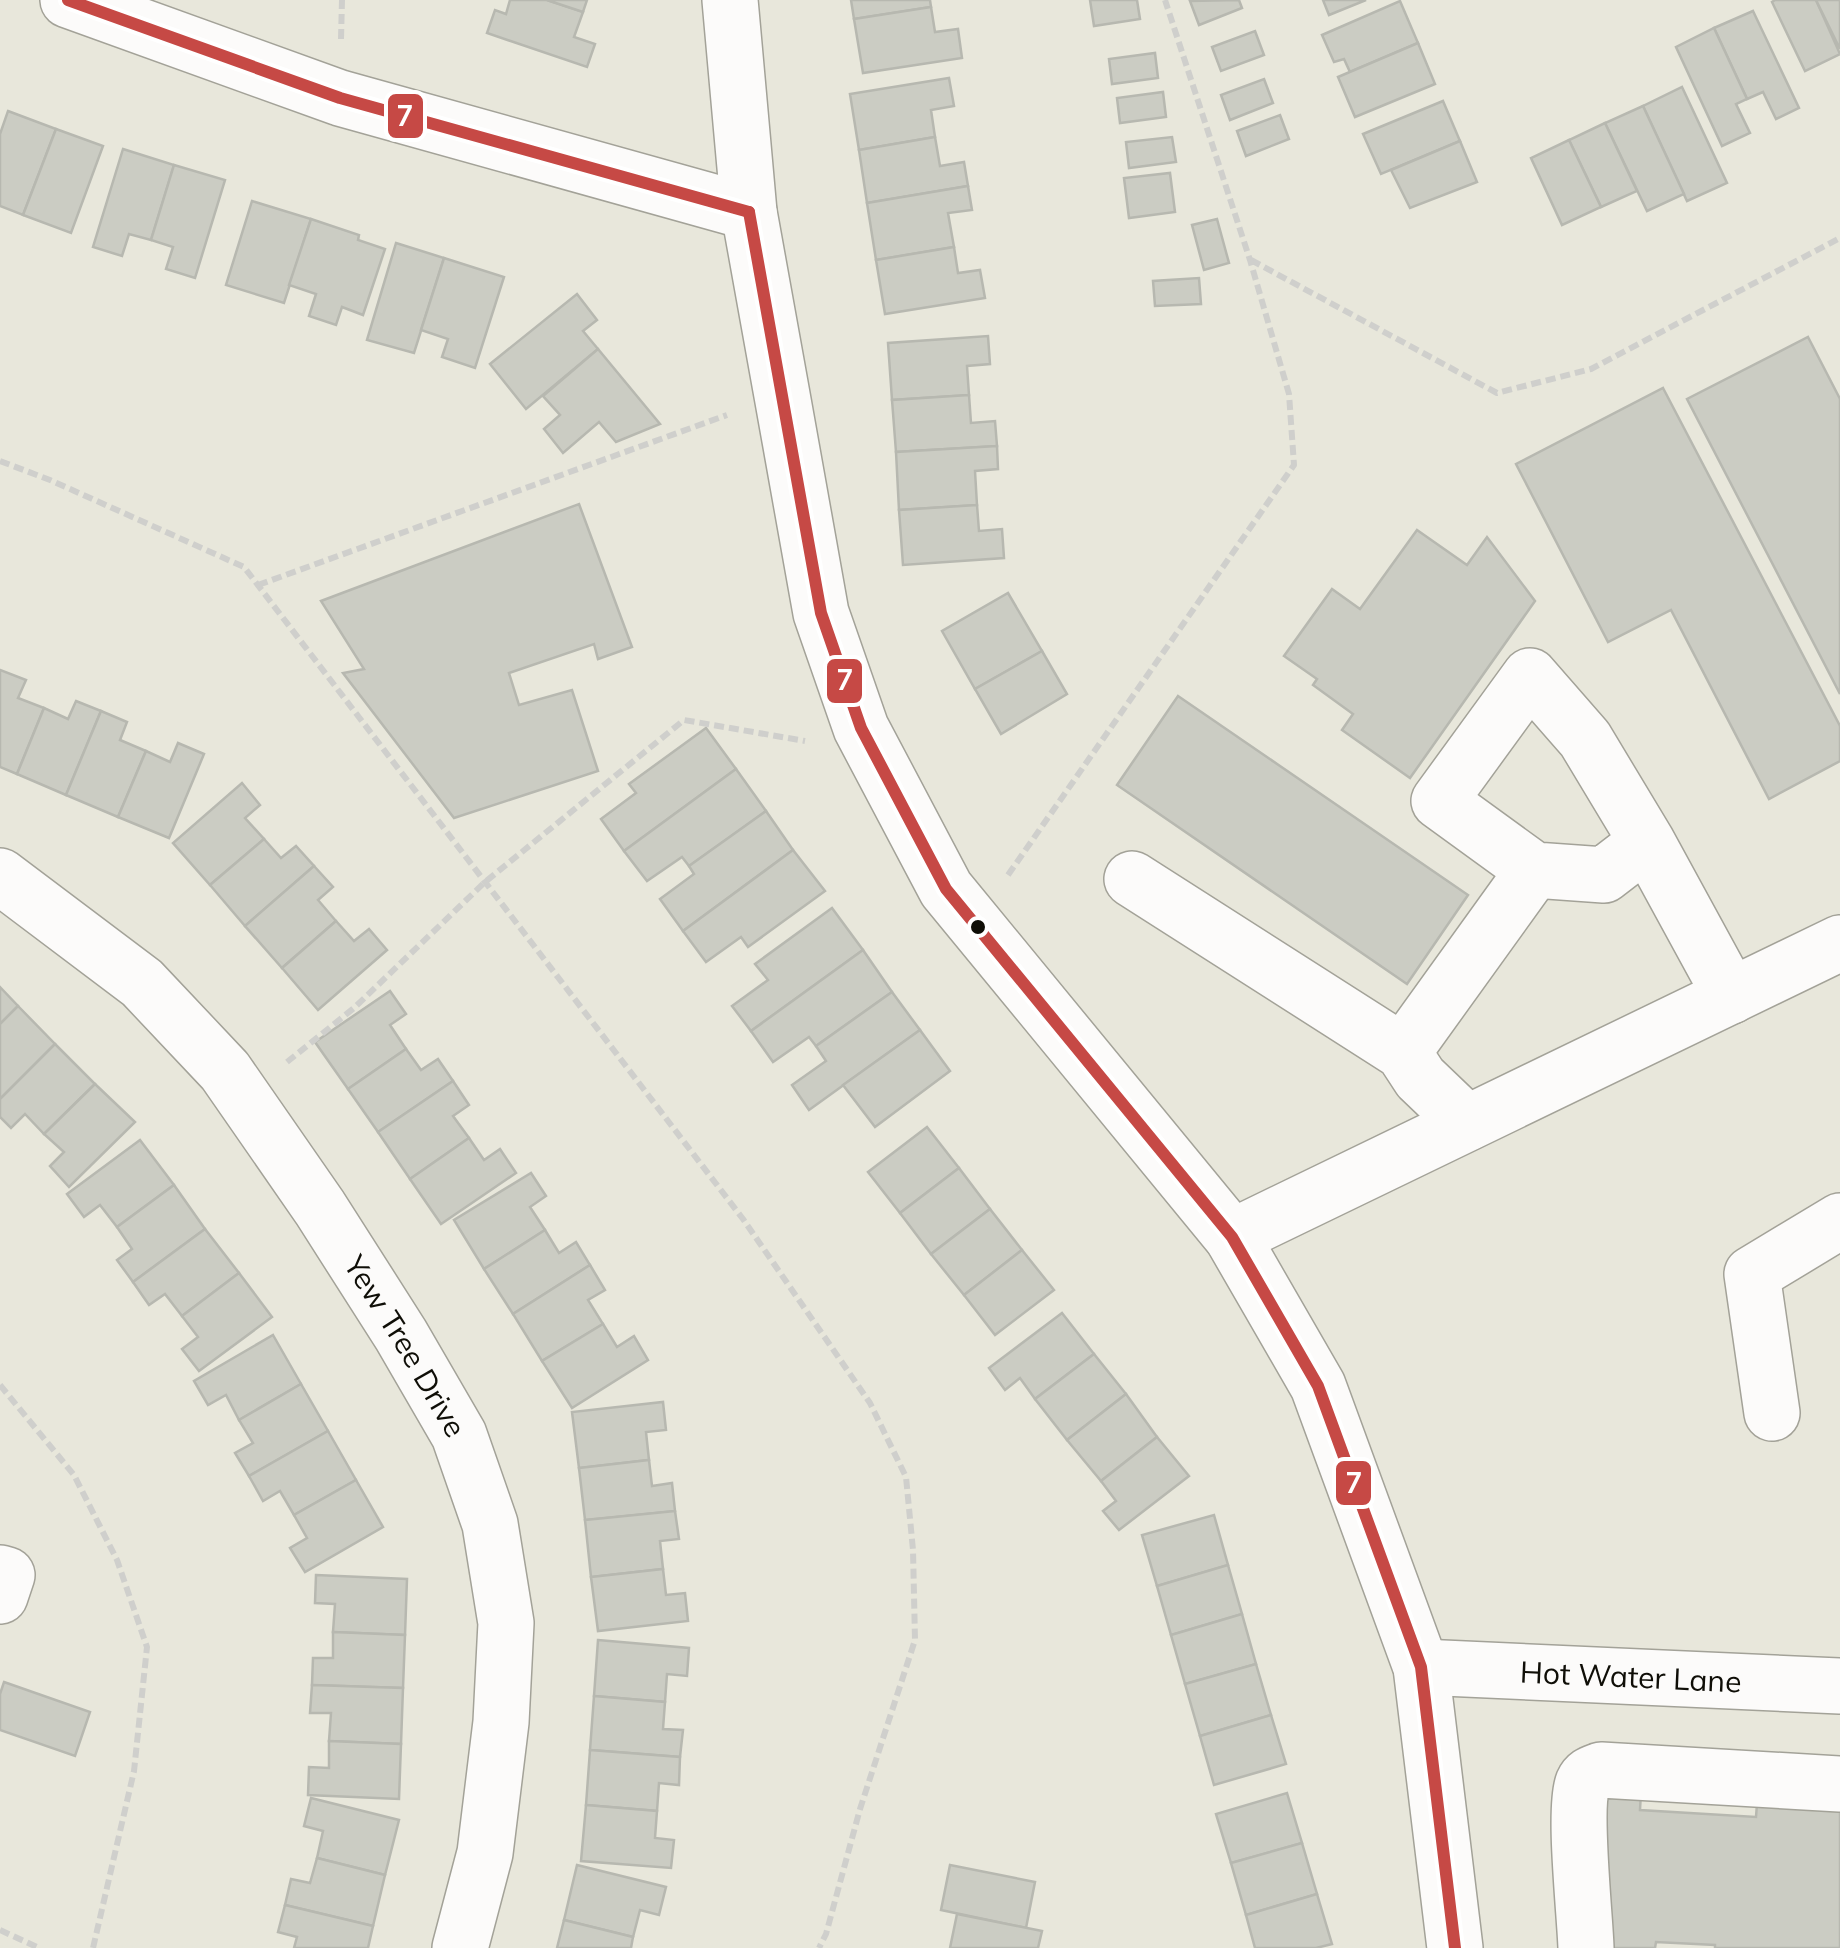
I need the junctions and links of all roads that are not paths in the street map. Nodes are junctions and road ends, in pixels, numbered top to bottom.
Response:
1 (68, 0) edge
2 (730, 0) edge
3 (749, 212) junction
4 (1647, 842) junction
5 (1534, 870) junction
6 (0, 876) edge
7 (1132, 878) dead end
8 (1840, 943) edge
9 (1731, 996) junction
10 (1403, 1052) junction
11 (1467, 1123) junction
12 (1840, 1221) edge
13 (1232, 1237) junction
14 (1772, 1413) dead end
15 (0, 1573) edge
16 (0, 1596) edge
17 (1422, 1667) junction
18 (1840, 1686) edge
19 (1840, 1784) edge
20 (1446, 1946) edge
21 (460, 1948) edge
22 (1586, 1948) edge

1 - 3 street
2 - 3 street
3 - 13 street
4 - 5 street
4 - 5 street
4 - 9 street
5 - 10 street
6 - 21 street, Yew Tree Drive
7 - 10 street
8 - 9 street
9 - 11 street
10 - 11 street
11 - 13 street
12 - 14 street
13 - 17 street
15 - 16 street
17 - 18 street, Hot Water Lane
17 - 20 street
19 - 22 street

